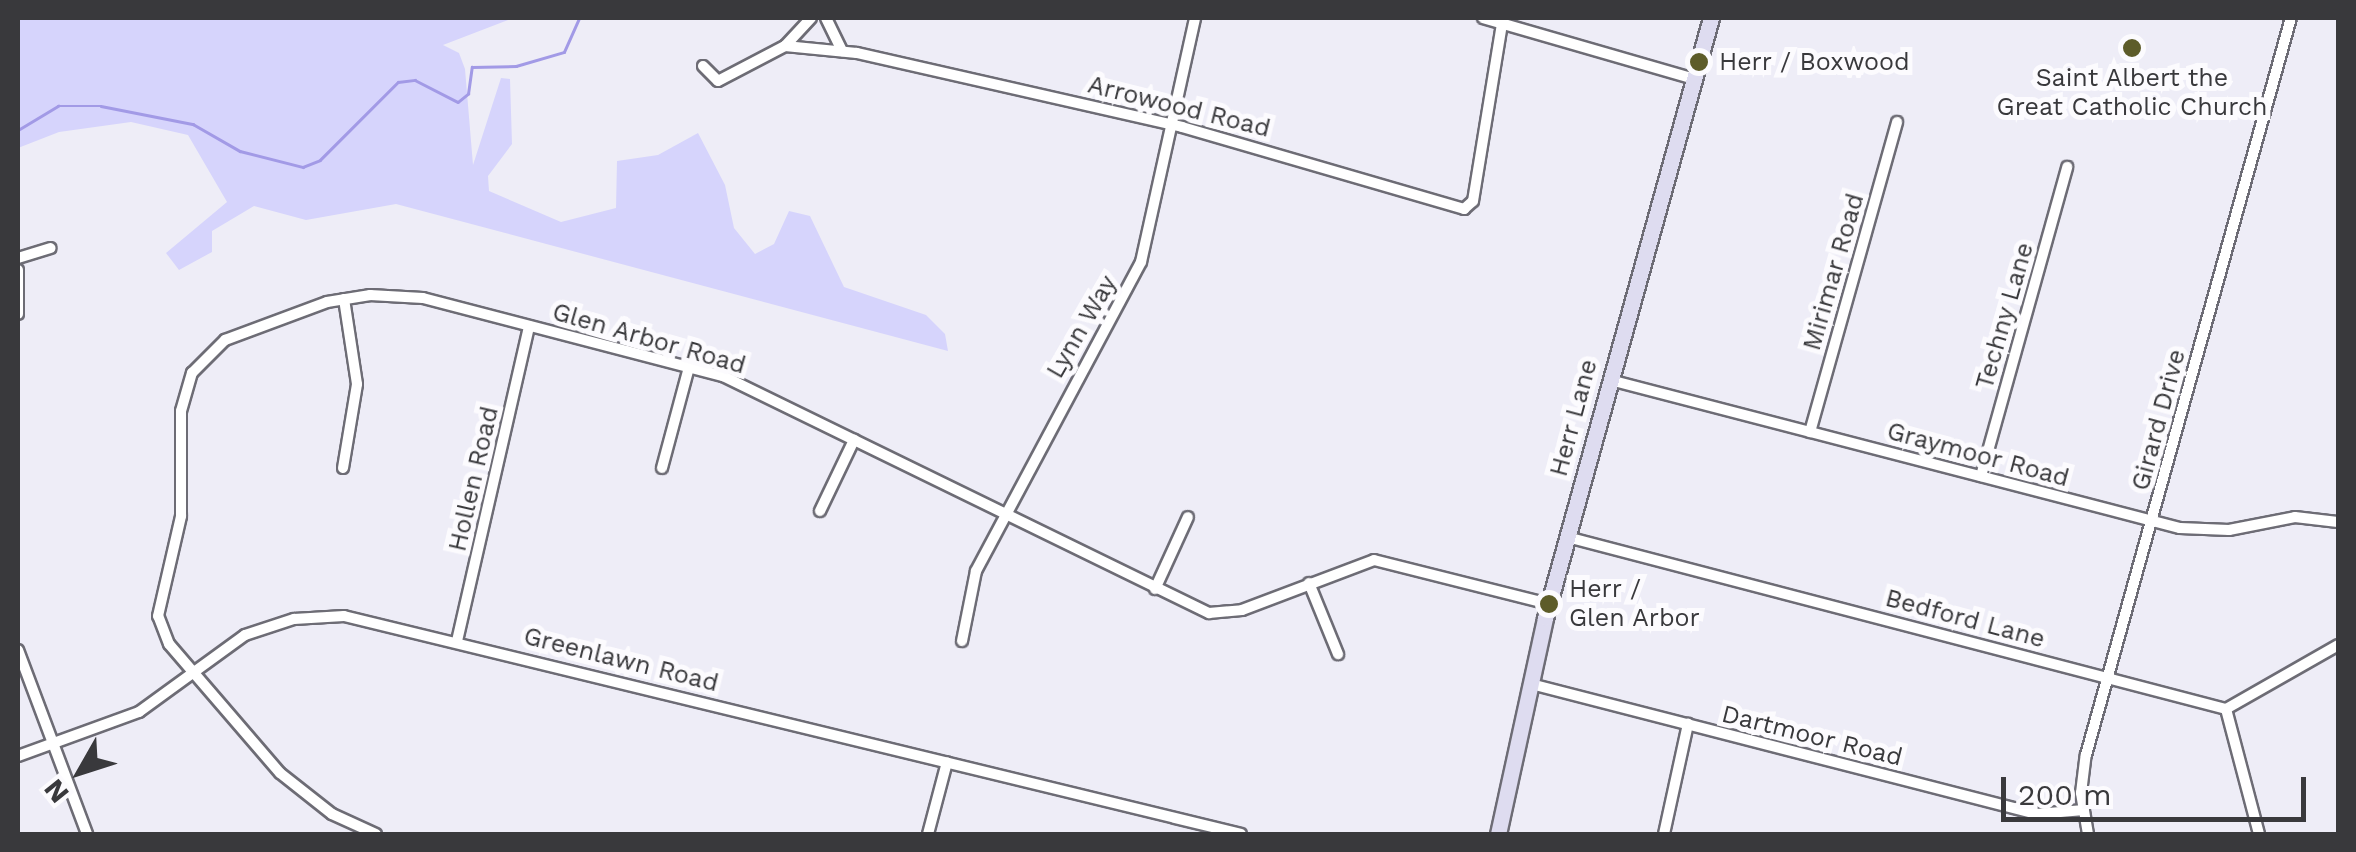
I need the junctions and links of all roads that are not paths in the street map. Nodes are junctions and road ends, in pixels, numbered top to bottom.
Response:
1 (810, 18) edge
2 (826, 18) edge
3 (1195, 18) edge
4 (1483, 18) edge
5 (1711, 18) edge
6 (2291, 18) edge
7 (1502, 23) junction
8 (785, 46) junction
9 (842, 51) junction
10 (704, 66) dead end
11 (1694, 79) junction
12 (1896, 122) dead end
13 (1171, 125) junction
14 (2067, 168) dead end
15 (50, 248) dead end
16 (18, 258) edge
17 (18, 270) edge
18 (344, 299) junction
19 (18, 314) edge
20 (528, 326) junction
21 (688, 367) junction
22 (1610, 380) junction
23 (1810, 432) junction
24 (854, 440) junction
25 (343, 468) dead end
26 (662, 468) dead end
27 (1981, 476) junction
28 (820, 511) dead end
29 (1005, 516) junction
30 (1188, 516) dead end
31 (2152, 520) junction
32 (2338, 522) edge
33 (1567, 537) junction
34 (1308, 583) junction
35 (1154, 590) junction
36 (1549, 604) junction
37 (457, 641) junction
38 (962, 642) dead end
39 (2338, 644) edge
40 (18, 650) edge
41 (1338, 654) dead end
42 (193, 670) junction
43 (2108, 677) junction
44 (1530, 684) junction
45 (2226, 709) junction
46 (1688, 724) junction
47 (50, 744) junction
48 (18, 756) edge
49 (947, 762) junction
50 (2084, 810) junction
51 (87, 834) edge
52 (376, 834) edge
53 (928, 834) edge
54 (1241, 834) edge
55 (1498, 834) edge
56 (1664, 834) edge
57 (2088, 834) edge
58 (2260, 834) edge

1 - 8 street
2 - 9 street
3 - 13 street, Lynn Way
4 - 7 street
5 - 11 main road, Herr Lane
6 - 31 street, Girard Drive
7 - 11 street
7 - 13 street, Arrowood Road
8 - 9 street, Arrowood Road
8 - 10 street
9 - 13 street, Arrowood Road
11 - 22 main road, Herr Lane
12 - 23 street, Mirimar Road
13 - 29 street, Lynn Way
14 - 27 street, Techny Lane
15 - 16 street
17 - 19 street
18 - 20 street, Glen Arbor Road
18 - 25 street
18 - 42 street, Glen Arbor Road
20 - 21 street, Glen Arbor Road
20 - 37 street, Hollen Road
21 - 24 street, Glen Arbor Road
21 - 26 street
22 - 23 street, Graymoor Road
22 - 33 main road, Herr Lane
23 - 27 street, Graymoor Road
24 - 28 street
24 - 29 street, Glen Arbor Road
27 - 31 street, Graymoor Road
29 - 35 street, Glen Arbor Road
29 - 38 street, Lynn Way
30 - 35 street
31 - 32 street, Graymoor Road
31 - 43 street, Girard Drive
33 - 36 main road, Herr Lane
33 - 43 street, Bedford Lane
34 - 35 street, Glen Arbor Road
34 - 36 street, Glen Arbor Road
34 - 41 street
36 - 44 main road, Herr Lane
37 - 42 street, Greenlawn Road
37 - 49 street, Greenlawn Road
39 - 45 street
40 - 47 street
42 - 47 street, Greenlawn Road
42 - 52 street, Glen Arbor Road
43 - 45 street, Bedford Lane
43 - 50 street, Girard Drive
44 - 46 street, Dartmoor Road
44 - 55 main road, Herr Lane
45 - 58 street
46 - 50 street, Dartmoor Road
46 - 56 street
47 - 48 street, Greenlawn Road
47 - 51 street
49 - 53 street
49 - 54 street, Greenlawn Road
50 - 57 street, Girard Drive

